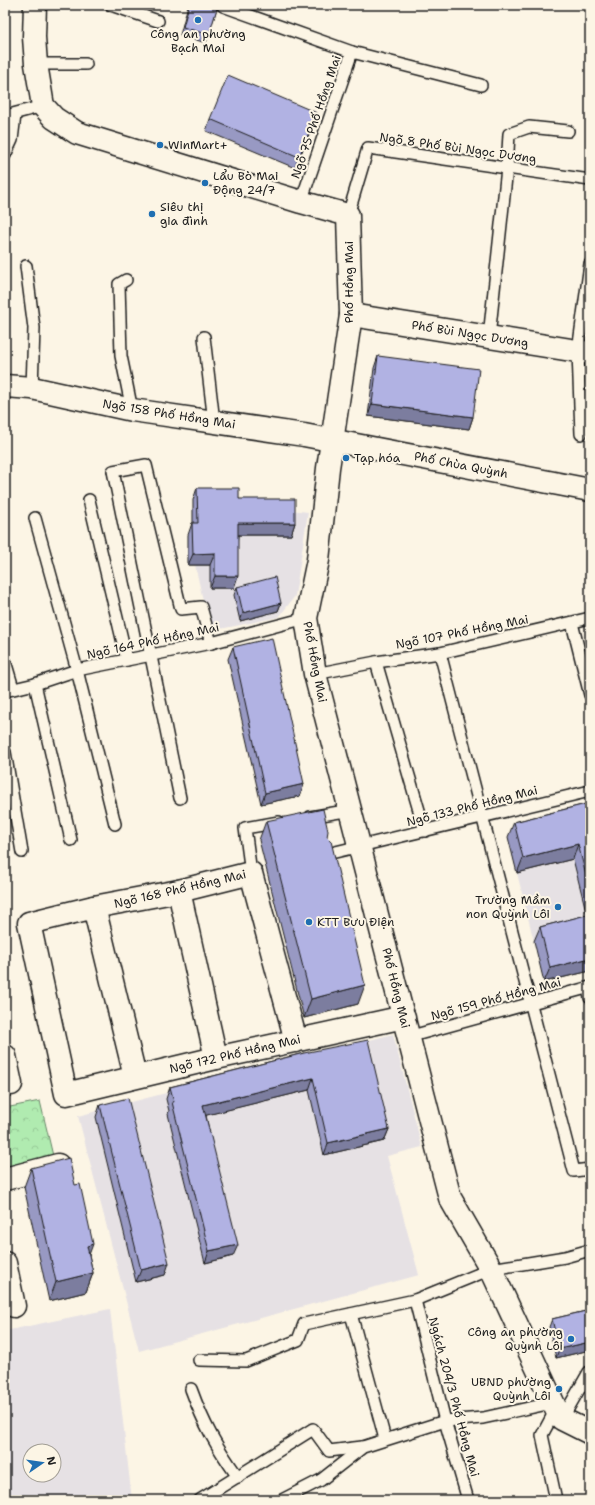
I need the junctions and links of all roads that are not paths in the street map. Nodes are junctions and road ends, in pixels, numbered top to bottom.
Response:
1 (35, 5) edge
2 (111, 5) edge
3 (223, 6) edge
4 (158, 21) dead end
5 (352, 52) junction
6 (36, 64) junction
7 (86, 64) dead end
8 (481, 85) dead end
9 (44, 106) junction
10 (10, 115) edge
11 (568, 131) dead end
12 (5, 155) edge
13 (507, 168) junction
14 (590, 180) edge
15 (301, 202) junction
16 (348, 215) junction
17 (590, 264) edge
18 (26, 266) dead end
19 (126, 280) dead end
20 (351, 315) junction
21 (204, 337) dead end
22 (489, 337) junction
23 (584, 352) edge
24 (5, 386) edge
25 (32, 388) junction
26 (132, 410) junction
27 (214, 422) junction
28 (581, 434) dead end
29 (332, 441) junction
30 (590, 490) edge
31 (89, 500) dead end
32 (35, 518) dead end
33 (306, 618) junction
34 (590, 618) edge
35 (572, 623) junction
36 (210, 643) junction
37 (440, 653) junction
38 (151, 655) junction
39 (128, 660) junction
40 (5, 661) edge
41 (376, 662) junction
42 (77, 670) junction
43 (315, 674) junction
44 (35, 684) junction
45 (9, 690) edge
46 (590, 695) edge
47 (5, 752) edge
48 (590, 791) edge
49 (180, 798) dead end
50 (351, 810) junction
51 (483, 817) junction
52 (115, 824) dead end
53 (425, 831) junction
54 (71, 840) dead end
55 (360, 847) junction
56 (22, 852) dead end
57 (327, 854) edge
58 (251, 873) junction
59 (179, 892) junction
60 (94, 907) junction
61 (589, 991) edge
62 (530, 1004) junction
63 (406, 1027) junction
64 (296, 1040) junction
65 (5, 1056) edge
66 (216, 1058) junction
67 (135, 1076) junction
68 (5, 1085) edge
69 (66, 1094) joint
70 (59, 1165) edge
71 (590, 1169) edge
72 (5, 1179) edge
73 (590, 1250) edge
74 (5, 1263) edge
75 (491, 1269) junction
76 (415, 1300) junction
77 (14, 1306) dead end
78 (351, 1314) junction
79 (199, 1360) dead end
80 (589, 1372) edge
81 (191, 1389) dead end
82 (556, 1410) junction
83 (445, 1422) junction
84 (590, 1433) edge
85 (385, 1439) junction
86 (363, 1447) junction
87 (238, 1477) junction
88 (200, 1500) edge
89 (282, 1500) edge
90 (468, 1500) edge
91 (556, 1500) edge

1 - 6 street
2 - 4 lane
3 - 5 lane
5 - 8 lane, Ngõ 75 Phố Hồng Mai
5 - 15 lane, Ngõ 75 Phố Hồng Mai
6 - 7 lane
6 - 9 street
9 - 10 lane
9 - 15 street
10 - 12 lane
11 - 13 lane
13 - 14 lane, Ngõ 8 Phố Bùi Ngọc Dương
13 - 16 lane, Ngõ 8 Phố Bùi Ngọc Dương
13 - 22 lane
15 - 16 street
16 - 20 street, Phố Hồng Mai
17 - 23 lane
18 - 25 lane
19 - 26 lane
20 - 22 street, Phố Bùi Ngọc Dương
20 - 29 street, Phố Hồng Mai
21 - 27 lane
22 - 23 street, Phố Bùi Ngọc Dương
23 - 28 lane
24 - 25 street, Ngõ 158 Phố Hồng Mai
25 - 26 street, Ngõ 158 Phố Hồng Mai
26 - 27 street, Ngõ 158 Phố Hồng Mai
27 - 29 street, Ngõ 158 Phố Hồng Mai
29 - 30 street, Phố Chùa Quỳnh
29 - 33 street, Phố Hồng Mai
31 - 39 lane
32 - 42 lane
33 - 36 lane, Ngõ 164 Phố Hồng Mai
33 - 43 street, Phố Hồng Mai
34 - 35 lane, Ngõ 107 Phố Hồng Mai
35 - 37 lane, Ngõ 107 Phố Hồng Mai
35 - 46 lane
36 - 38 lane, Ngõ 164 Phố Hồng Mai
36 - 38 lane
37 - 41 lane, Ngõ 107 Phố Hồng Mai
37 - 51 lane
38 - 39 lane, Ngõ 164 Phố Hồng Mai
38 - 49 lane
39 - 42 lane, Ngõ 164 Phố Hồng Mai
40 - 45 lane
41 - 43 lane, Ngõ 107 Phố Hồng Mai
41 - 53 lane
42 - 44 lane, Ngõ 164 Phố Hồng Mai
42 - 52 lane
43 - 50 street, Phố Hồng Mai
44 - 45 lane, Ngõ 164 Phố Hồng Mai
44 - 54 lane
47 - 56 lane
48 - 51 lane, Ngõ 133 Phố Hồng Mai
50 - 55 street, Phố Hồng Mai
50 - 58 lane, Ngõ 168 Phố Hồng Mai
51 - 53 lane, Ngõ 133 Phố Hồng Mai
51 - 62 lane
53 - 55 lane, Ngõ 133 Phố Hồng Mai
55 - 57 lane, Ngõ 133 Phố Hồng Mai
55 - 63 street, Phố Hồng Mai
58 - 59 street, Ngõ 168 Phố Hồng Mai
58 - 64 street
59 - 60 street, Ngõ 168 Phố Hồng Mai
59 - 66 street
60 - 67 street
60 - 69 street, Ngõ 168 Phố Hồng Mai
61 - 62 lane, Ngõ 159 Phố Hồng Mai
62 - 63 lane, Ngõ 159 Phố Hồng Mai
62 - 71 lane
63 - 64 street, Ngõ 172 Phố Hồng Mai
63 - 75 street, Phố Hồng Mai
64 - 66 street, Ngõ 172 Phố Hồng Mai
65 - 68 street
66 - 67 street, Ngõ 172 Phố Hồng Mai
67 - 69 street, Ngõ 172 Phố Hồng Mai
70 - 72 street
73 - 75 lane
74 - 77 street
75 - 76 lane
75 - 82 street, Phố Hồng Mai
76 - 78 lane
76 - 83 lane, Ngách 204/3 Phố Hồng Mai
78 - 79 lane
78 - 85 lane
80 - 82 lane
81 - 87 lane
82 - 83 lane
82 - 84 street
82 - 91 lane
83 - 85 lane
83 - 90 lane, Ngách 204/3 Phố Hồng Mai
85 - 86 lane
86 - 87 lane
86 - 89 lane
87 - 88 lane

